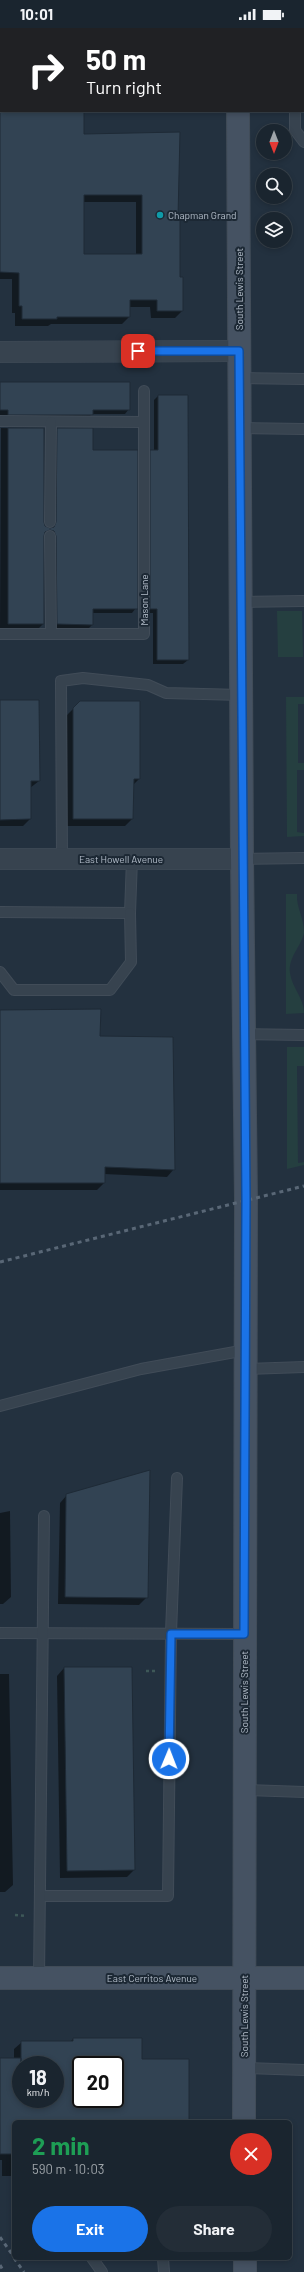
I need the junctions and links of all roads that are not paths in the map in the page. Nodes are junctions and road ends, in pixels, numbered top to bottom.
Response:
1 (238, 112) edge
2 (295, 112) edge
3 (304, 142) edge
4 (239, 351) junction
5 (0, 352) edge
6 (240, 378) junction
7 (304, 379) edge
8 (144, 391) dead end
9 (0, 421) edge
10 (51, 422) junction
11 (144, 422) junction
12 (240, 428) junction
13 (304, 429) edge
14 (50, 522) dead end
15 (50, 536) dead end
16 (304, 601) edge
17 (241, 602) junction
18 (0, 634) edge
19 (51, 634) junction
20 (241, 695) junction
21 (304, 858) edge
22 (0, 859) edge
23 (62, 859) junction
24 (132, 859) junction
25 (242, 859) junction
26 (0, 912) edge
27 (130, 912) junction
28 (0, 972) edge
29 (243, 1034) junction
30 (304, 1035) edge
31 (246, 1359) junction
32 (304, 1367) edge
33 (0, 1406) edge
34 (177, 1478) dead end
35 (44, 1516) dead end
36 (0, 1633) edge
37 (43, 1634) junction
38 (171, 1634) junction
39 (244, 1634) junction
40 (244, 1790) junction
41 (304, 1792) edge
42 (40, 1896) junction
43 (0, 1978) edge
44 (39, 1978) junction
45 (244, 1978) junction
46 (304, 1978) edge
47 (244, 2068) junction
48 (304, 2070) edge
49 (244, 2120) edge
50 (93, 2260) edge
51 (163, 2260) edge
52 (245, 2260) edge
53 (102, 2272) edge
54 (164, 2272) edge
55 (245, 2272) edge

1 - 4 main road, South Lewis Street
2 - 3 lane
4 - 5 street
4 - 6 main road, South Lewis Street
6 - 7 lane
6 - 12 main road, South Lewis Street
8 - 11 lane, Mason Lane
9 - 10 lane
10 - 11 lane
10 - 14 lane
11 - 19 lane, Mason Lane
12 - 13 lane
12 - 17 main road, South Lewis Street
15 - 19 lane
16 - 17 lane
17 - 20 main road, South Lewis Street
18 - 19 lane, Mason Lane
20 - 23 lane
20 - 25 main road, South Lewis Street
21 - 25 lane
22 - 23 street, East Howell Avenue
23 - 24 street, East Howell Avenue
24 - 25 street, East Howell Avenue
24 - 27 lane
25 - 29 main road, South Lewis Street
26 - 27 lane
27 - 28 lane
29 - 30 lane
29 - 31 main road, South Lewis Street
31 - 32 lane
31 - 33 lane
31 - 39 main road, South Lewis Street
34 - 38 lane
35 - 37 lane
36 - 37 lane
37 - 38 lane
37 - 42 lane
38 - 39 lane
38 - 42 lane
39 - 40 main road, South Lewis Street
40 - 41 lane
40 - 45 main road, South Lewis Street
42 - 44 lane
43 - 44 main road, East Cerritos Avenue
44 - 45 main road, East Cerritos Avenue
45 - 46 main road, East Cerritos Avenue
45 - 47 main road, South Lewis Street
47 - 48 lane
47 - 49 main road, South Lewis Street
50 - 53 lane
51 - 54 lane
52 - 55 main road

